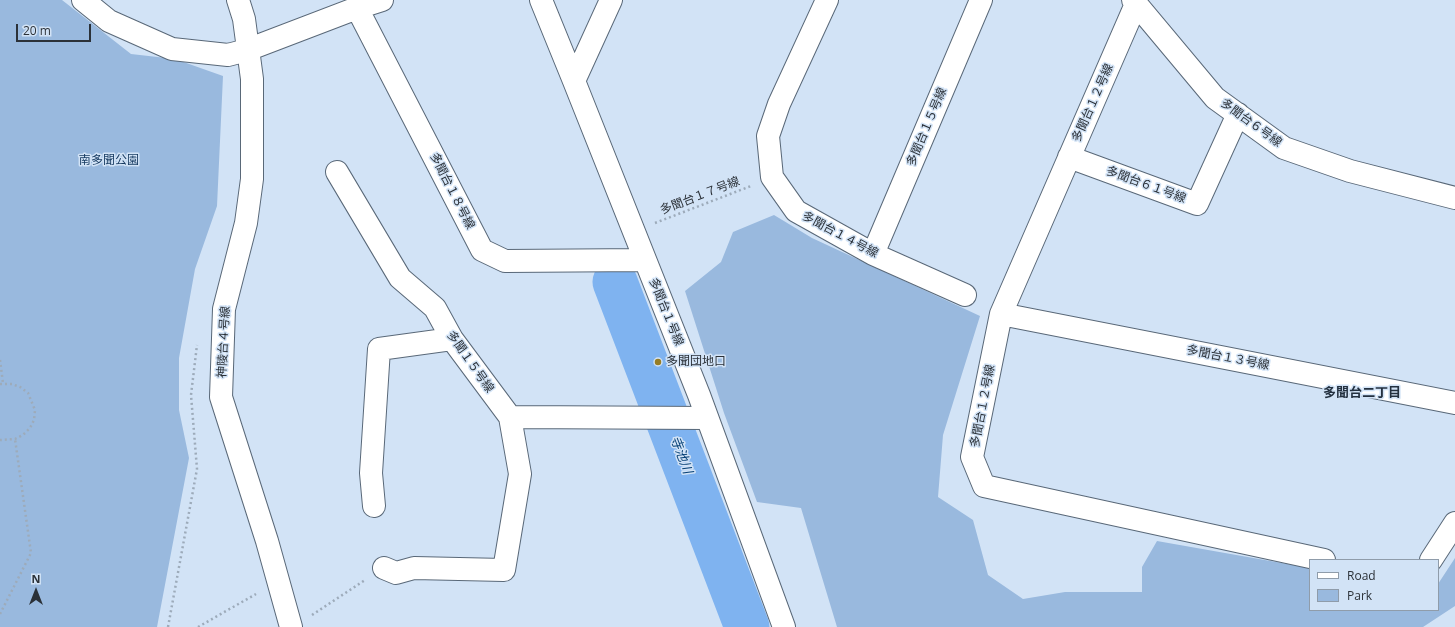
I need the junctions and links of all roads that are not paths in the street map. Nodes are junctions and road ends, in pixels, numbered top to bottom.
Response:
1 (83, 0) edge
2 (238, 0) edge
3 (382, 0) edge
4 (541, 0) edge
5 (611, 0) edge
6 (827, 0) edge
7 (981, 0) edge
8 (1135, 2) edge
9 (357, 8) junction
10 (247, 50) junction
11 (574, 80) junction
12 (1238, 114) junction
13 (1069, 157) junction
14 (337, 172) dead end
15 (1455, 198) edge
16 (873, 254) junction
17 (645, 260) junction
18 (964, 295) dead end
19 (1001, 314) junction
20 (452, 339) junction
21 (1455, 403) edge
22 (510, 417) junction
23 (707, 418) junction
24 (374, 506) dead end
25 (1455, 523) edge
26 (1319, 559) edge
27 (1432, 559) edge
28 (384, 568) road end
29 (298, 623) edge
30 (784, 627) edge

1 - 10 street
2 - 10 street, 神陵台４号線
3 - 9 street
4 - 11 street, 多聞台１号線
5 - 11 street
6 - 16 street, 多聞台１４号線
7 - 16 street, 多聞台１５号線
8 - 12 street, 多聞台６号線
8 - 13 street, 多聞台１２号線
9 - 10 street
9 - 17 street, 多聞台１８号線
10 - 29 street, 神陵台４号線
11 - 17 street, 多聞台１号線
12 - 13 street, 多聞台６１号線
12 - 15 street, 多聞台６号線
13 - 19 street, 多聞台１２号線
14 - 20 street, 多聞１５号線
16 - 18 street, 多聞台１４号線
17 - 23 street, 多聞台１号線
19 - 21 street, 多聞台１３号線
19 - 26 street, 多聞台１２号線
20 - 22 street, 多聞１５号線
20 - 24 street
22 - 23 street
22 - 28 street
23 - 30 street, 多聞台１号線
25 - 27 street

